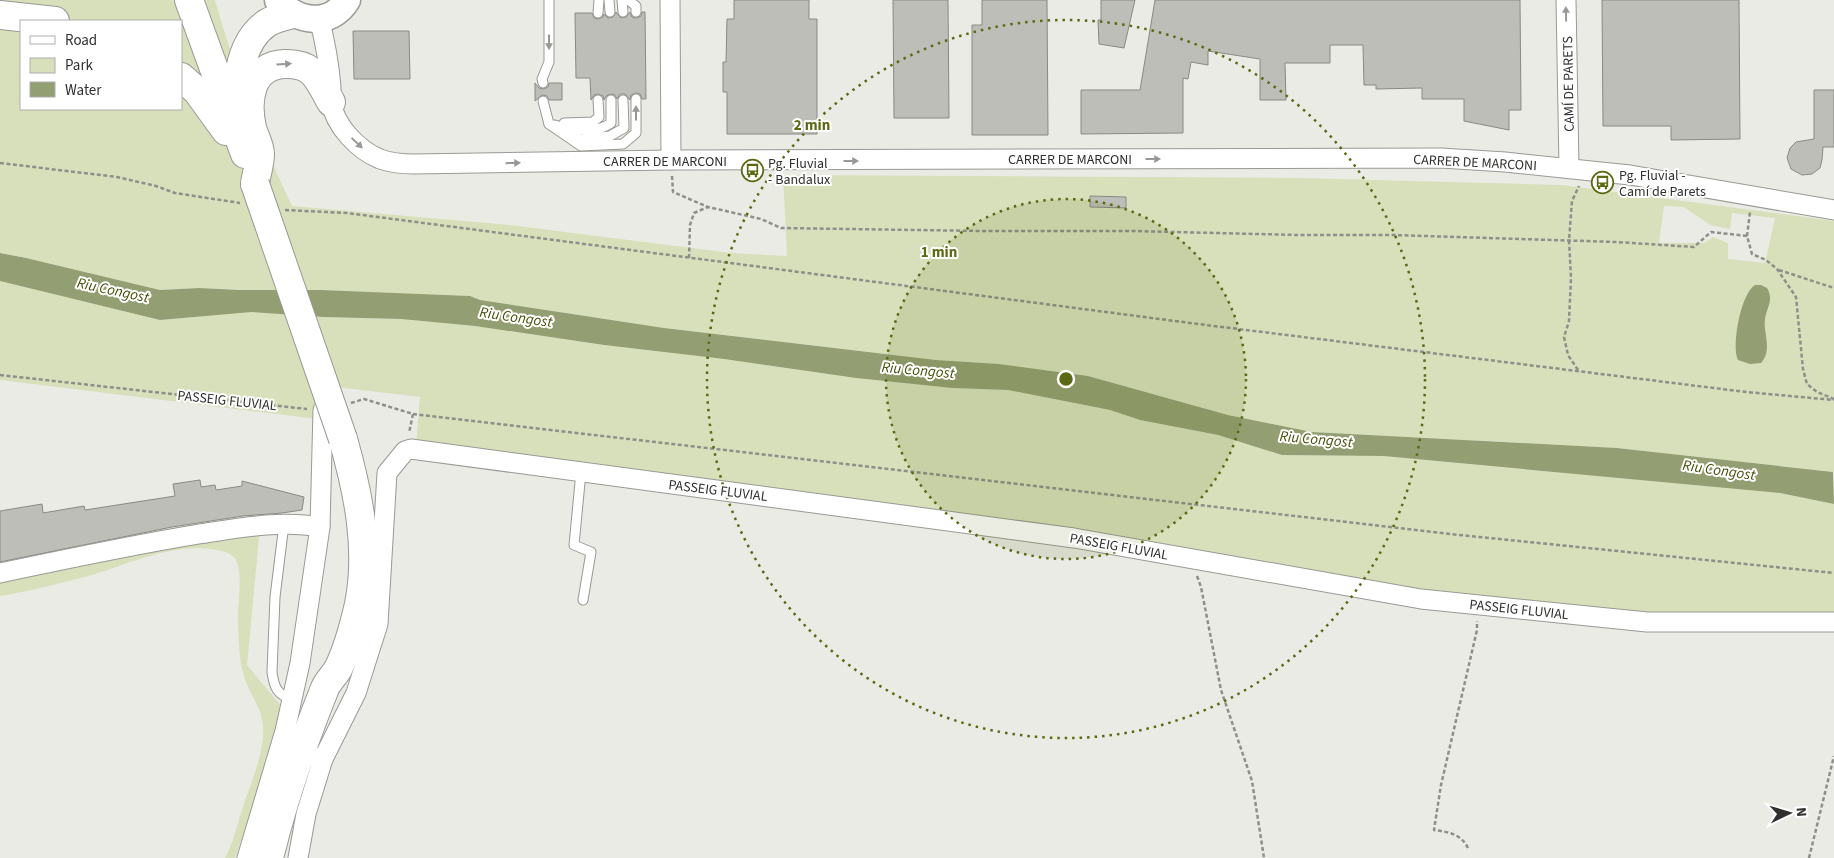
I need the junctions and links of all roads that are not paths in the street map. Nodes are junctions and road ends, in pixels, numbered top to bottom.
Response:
1 (190, 0) edge
2 (347, 0) edge
3 (549, 0) edge
4 (598, 0) edge
5 (609, 0) edge
6 (622, 0) edge
7 (628, 0) edge
8 (670, 0) edge
9 (1566, 0) edge
10 (296, 11) edge
11 (610, 12) dead end
12 (623, 12) dead end
13 (636, 12) dead end
14 (598, 13) dead end
15 (0, 15) edge
16 (46, 20) edge
17 (0, 25) edge
18 (20, 27) edge
19 (182, 78) edge
20 (542, 83) dead end
21 (543, 100) dead end
22 (598, 100) dead end
23 (611, 100) dead end
24 (623, 100) dead end
25 (636, 100) dead end
26 (331, 102) junction
27 (549, 124) junction
28 (252, 128) junction
29 (671, 160) junction
30 (1569, 168) junction
31 (249, 185) junction
32 (1834, 210) edge
33 (323, 410) road end
34 (581, 472) junction
35 (284, 524) junction
36 (320, 527) junction
37 (0, 573) edge
38 (583, 600) dead end
39 (1834, 622) edge
40 (337, 671) junction
41 (293, 700) junction
42 (316, 758) junction
43 (272, 854) edge
44 (247, 858) edge
45 (298, 858) edge

1 - 31 highway
2 - 10 street
3 -> 20 lane
4 - 14 lane
5 - 11 lane
6 - 12 lane
7 - 13 lane
8 - 29 street
30 -> 9 street, CAMÍ DE PARETS
10 - 26 street
10 - 28 highway
15 - 16 highway
17 - 18 highway
19 - 31 highway
21 - 27 lane
22 - 27 lane
23 - 27 lane
24 - 27 lane
27 -> 25 lane
28 -> 26 highway
26 -> 29 street, CARRER DE MARCONI
28 - 31 highway
29 -> 30 street, CARRER DE MARCONI
30 - 32 street, CARRER DE MARCONI
31 - 40 highway, bridge
33 - 36 street
34 - 38 lane
34 - 39 street, PASSEIG FLUVIAL
34 - 42 street, PASSEIG FLUVIAL
35 - 36 street
35 - 37 street
35 - 41 lane
36 - 41 street
40 - 42 highway
40 - 43 highway
41 - 44 street
42 - 43 highway
42 - 45 street

